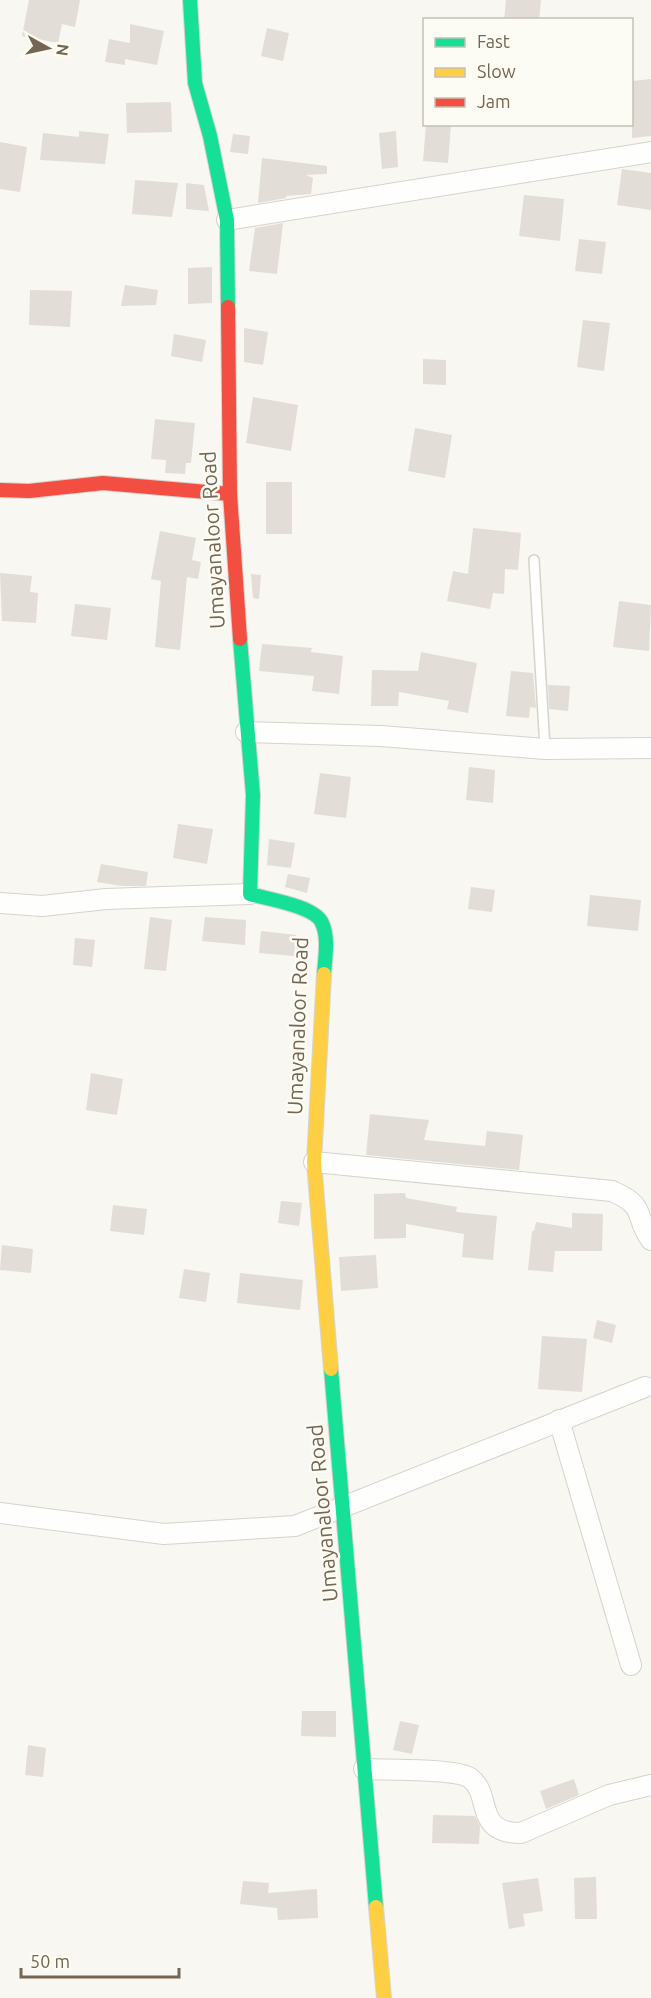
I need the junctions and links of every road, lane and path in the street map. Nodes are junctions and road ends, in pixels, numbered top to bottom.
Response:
1 (190, 0) edge
2 (651, 152) edge
3 (227, 220) junction
4 (0, 490) edge
5 (230, 494) junction
6 (534, 560) dead end
7 (246, 732) junction
8 (651, 748) edge
9 (545, 749) junction
10 (250, 894) junction
11 (0, 903) edge
12 (314, 1162) junction
13 (651, 1240) edge
14 (645, 1387) dead end
15 (559, 1420) junction
16 (344, 1507) junction
17 (0, 1513) edge
18 (630, 1665) dead end
19 (364, 1769) junction
20 (651, 1785) edge
21 (384, 1998) edge

1 - 3 main road, Umayanaloor Road
2 - 3 street
3 - 5 main road, Umayanaloor Road
4 - 5 main road
5 - 7 main road, Umayanaloor Road
6 - 9 lane
7 - 9 street
7 - 10 main road, Umayanaloor Road
8 - 9 street
10 - 11 street
10 - 12 main road, Umayanaloor Road
12 - 13 street
12 - 16 main road, Umayanaloor Road
14 - 15 street
15 - 16 street
15 - 18 street
16 - 17 street
16 - 19 main road, Umayanaloor Road
19 - 20 street
19 - 21 main road, Umayanaloor Road

